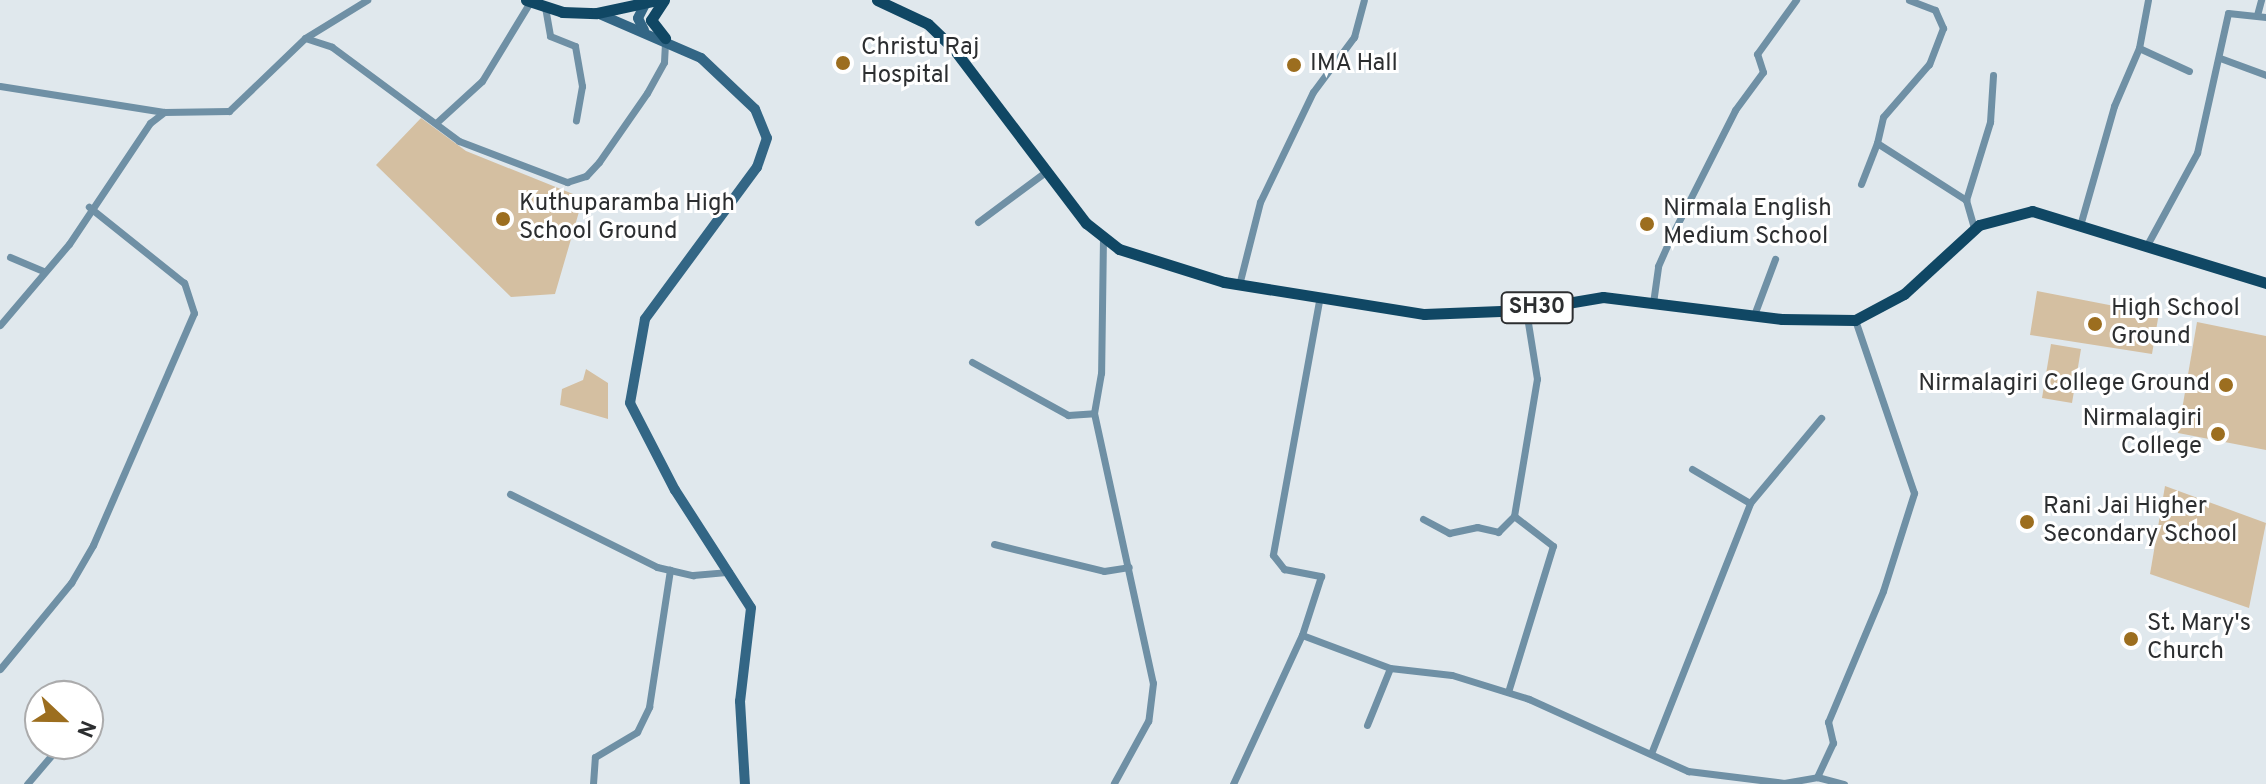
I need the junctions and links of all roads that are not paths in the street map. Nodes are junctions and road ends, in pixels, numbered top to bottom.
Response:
1 (367, 0) edge
2 (665, 0) edge
3 (877, 0) edge
4 (1364, 0) edge
5 (1796, 0) edge
6 (1909, 0) edge
7 (2148, 0) edge
8 (2261, 0) edge
9 (528, 1) edge
10 (651, 1) edge
11 (545, 7) junction
12 (597, 13) junction
13 (2262, 16) edge
14 (644, 30) junction
15 (305, 38) junction
16 (665, 38) junction
17 (2139, 48) junction
18 (2220, 58) junction
19 (2189, 71) dead end
20 (1993, 75) dead end
21 (2266, 75) edge
22 (0, 86) edge
23 (164, 112) junction
24 (576, 120) dead end
25 (436, 123) junction
26 (1877, 143) junction
27 (1044, 173) junction
28 (1861, 184) dead end
29 (1966, 200) junction
30 (89, 207) junction
31 (978, 222) dead end
32 (2081, 222) junction
33 (1974, 228) junction
34 (1103, 237) junction
35 (2147, 245) junction
36 (10, 257) dead end
37 (1775, 259) dead end
38 (43, 271) junction
39 (2266, 283) edge
40 (1239, 285) junction
41 (1319, 301) junction
42 (1653, 303) junction
43 (1526, 310) junction
44 (1754, 315) junction
45 (1855, 320) junction
46 (0, 325) edge
47 (972, 362) dead end
48 (1094, 413) junction
49 (1821, 418) dead end
50 (1692, 469) dead end
51 (510, 494) dead end
52 (1750, 503) junction
53 (1514, 516) junction
54 (1423, 519) dead end
55 (994, 544) dead end
56 (1129, 567) junction
57 (670, 570) junction
58 (731, 571) junction
59 (1302, 635) junction
60 (1390, 668) junction
61 (0, 669) edge
62 (1508, 692) junction
63 (1367, 725) dead end
64 (1652, 751) junction
65 (47, 760) edge
66 (1817, 777) junction
67 (1114, 783) edge
68 (27, 784) edge
69 (593, 784) edge
70 (745, 784) edge
71 (1233, 784) edge
72 (1844, 784) edge

1 - 15 street
2 - 16 main road
3 - 27 main road, SH30
4 - 40 street
5 - 42 street
6 - 26 street
7 - 17 street
8 - 13 street
9 - 11 main road
9 - 25 street
10 - 12 main road
10 - 14 main road
11 - 12 main road
11 - 24 street
12 - 14 main road
13 - 18 street
14 - 16 main road
15 - 23 street
15 - 25 street
16 - 25 street
16 - 58 main road
17 - 19 street
17 - 32 street
18 - 21 street
18 - 35 street
20 - 29 street
22 - 23 street
23 - 30 street
26 - 28 street
26 - 29 street
27 - 31 street
27 - 34 main road, SH30
29 - 33 street
30 - 38 street
30 - 61 street
32 - 33 main road
32 - 35 main road
33 - 45 main road
34 - 40 main road, SH30
34 - 48 street
35 - 39 main road
36 - 38 street
37 - 44 street
38 - 46 street
40 - 41 main road, SH30
41 - 43 main road, SH30
41 - 59 street
42 - 43 main road, SH30
42 - 44 main road, SH30
43 - 53 street
44 - 45 main road, SH30
45 - 66 street
47 - 48 street
48 - 56 street
49 - 52 street
50 - 52 street
51 - 57 street
52 - 64 street
53 - 54 street
53 - 62 street
55 - 56 street
56 - 67 street
57 - 58 street
57 - 69 street
58 - 70 main road
59 - 60 street
59 - 71 street
60 - 62 street
60 - 63 street
62 - 64 street
64 - 66 street
65 - 68 street
66 - 72 street

